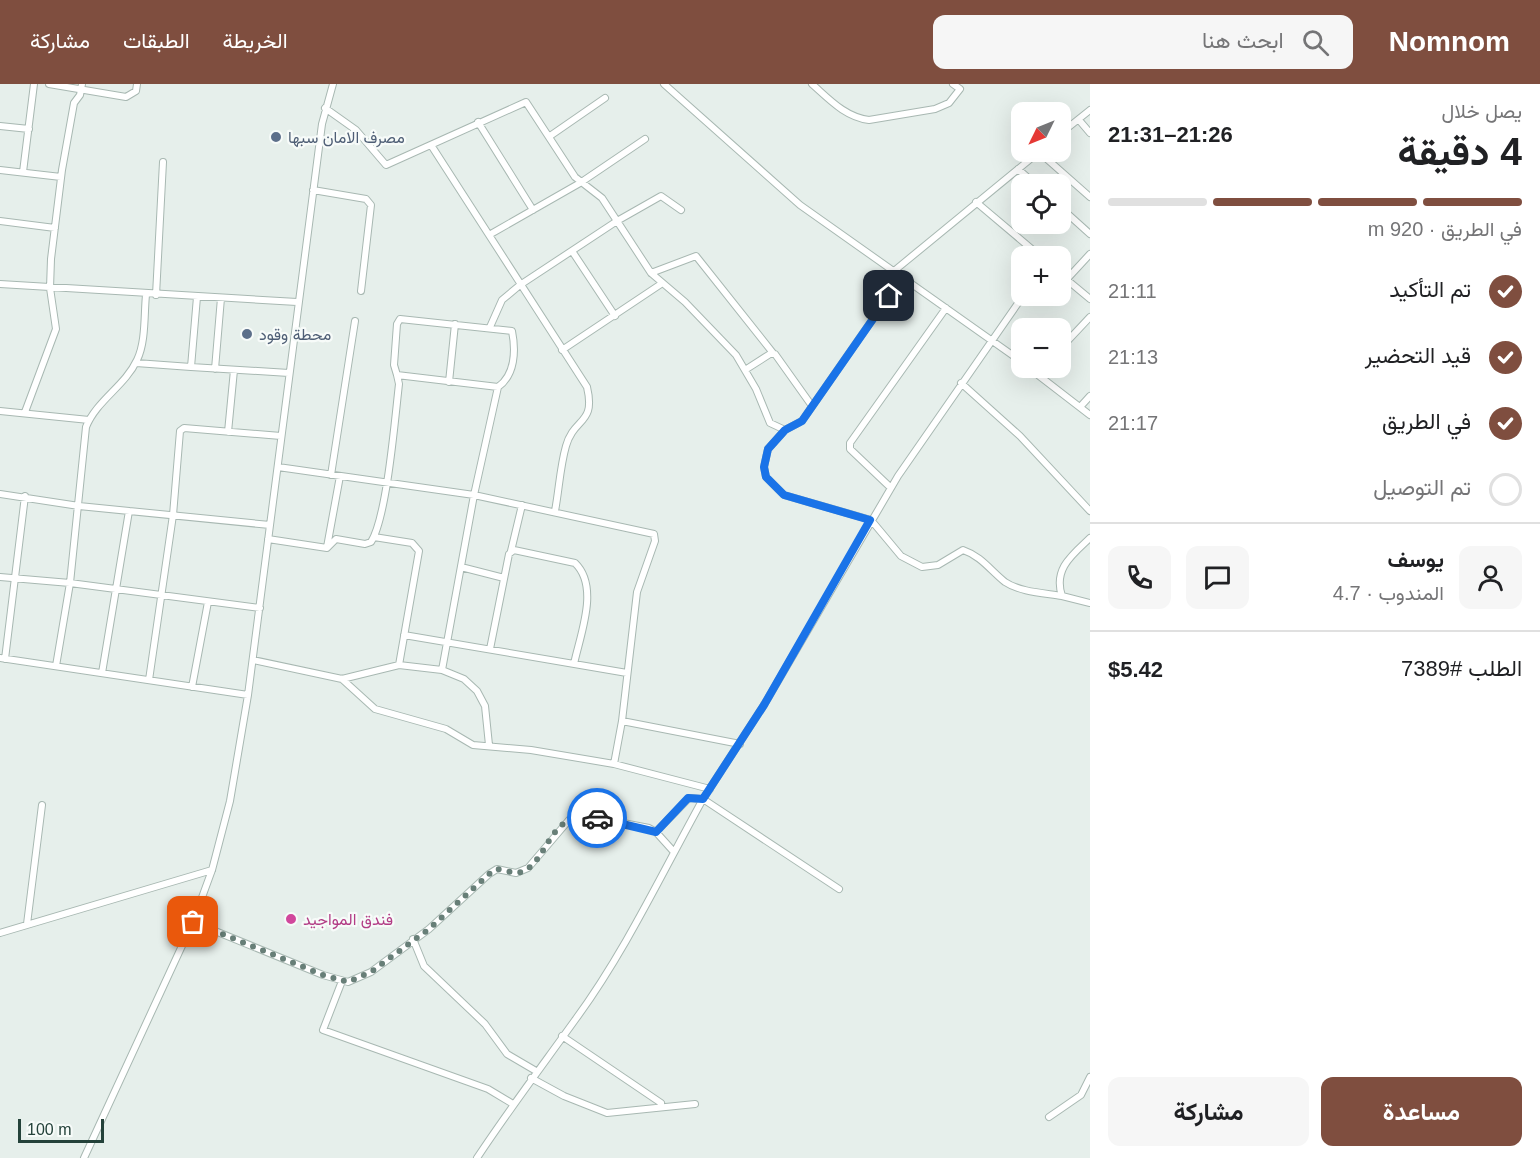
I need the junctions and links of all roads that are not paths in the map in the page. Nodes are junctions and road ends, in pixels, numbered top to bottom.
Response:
1 (34, 84) edge
2 (49, 84) edge
3 (136, 84) edge
4 (333, 84) edge
5 (664, 84) edge
6 (812, 84) edge
7 (953, 84) edge
8 (82, 87) edge
9 (605, 98) dead end
10 (325, 108) junction
11 (1090, 110) edge
12 (1079, 120) junction
13 (478, 123) junction
14 (0, 126) edge
15 (1071, 126) edge
16 (29, 129) junction
17 (1090, 133) edge
18 (549, 136) junction
19 (645, 139) dead end
20 (431, 145) junction
21 (162, 162) dead end
22 (1027, 162) edge
23 (1050, 162) edge
24 (1018, 169) junction
25 (0, 170) edge
26 (23, 172) junction
27 (1024, 174) edge
28 (61, 177) junction
29 (580, 183) junction
30 (313, 190) junction
31 (1090, 197) edge
32 (976, 202) junction
33 (533, 210) junction
34 (681, 210) dead end
35 (1071, 217) edge
36 (0, 221) edge
37 (617, 221) junction
38 (55, 228) junction
39 (1090, 234) edge
40 (489, 235) junction
41 (1028, 246) edge
42 (572, 251) junction
43 (1090, 254) edge
44 (894, 271) junction
45 (651, 273) junction
46 (1071, 275) edge
47 (902, 277) junction
48 (0, 278) edge
49 (1071, 282) edge
50 (3, 284) edge
51 (661, 284) junction
52 (520, 285) junction
53 (50, 288) junction
54 (361, 291) dead end
55 (146, 295) junction
56 (156, 295) junction
57 (197, 297) junction
58 (221, 298) junction
59 (1090, 299) edge
60 (297, 302) junction
61 (1016, 306) edge
62 (945, 308) junction
63 (615, 316) junction
64 (1090, 317) edge
65 (355, 321) dead end
66 (454, 324) junction
67 (490, 327) junction
68 (1071, 337) edge
69 (991, 341) junction
70 (562, 350) junction
71 (773, 353) junction
72 (1011, 355) edge
73 (136, 363) junction
74 (191, 368) junction
75 (215, 369) junction
76 (234, 370) junction
77 (745, 370) junction
78 (289, 372) junction
79 (397, 375) junction
80 (1044, 378) edge
81 (449, 382) junction
82 (961, 383) junction
83 (498, 387) junction
84 (1090, 396) edge
85 (812, 406) junction
86 (1080, 407) junction
87 (0, 411) edge
88 (25, 412) junction
89 (1090, 415) edge
90 (89, 420) junction
91 (785, 430) junction
92 (228, 432) junction
93 (281, 436) junction
94 (278, 467) junction
95 (331, 475) junction
96 (340, 476) junction
97 (385, 482) junction
98 (891, 488) junction
99 (0, 494) edge
100 (474, 495) junction
101 (25, 496) junction
102 (522, 505) junction
103 (79, 506) junction
104 (129, 511) junction
105 (1090, 511) edge
106 (555, 512) junction
107 (173, 515) junction
108 (870, 520) junction
109 (270, 525) junction
110 (374, 537) junction
111 (1090, 538) edge
112 (268, 539) junction
113 (327, 548) junction
114 (511, 551) junction
115 (461, 567) junction
116 (0, 577) edge
117 (15, 578) junction
118 (504, 579) junction
119 (70, 583) junction
120 (115, 588) junction
121 (162, 595) junction
122 (1062, 596) junction
123 (208, 602) junction
124 (1090, 603) edge
125 (260, 608) junction
126 (405, 635) junction
127 (447, 641) junction
128 (490, 649) junction
129 (2, 658) edge
130 (253, 660) junction
131 (574, 664) junction
132 (399, 665) junction
133 (56, 666) junction
134 (442, 670) junction
135 (102, 673) junction
136 (627, 673) junction
137 (342, 679) junction
138 (149, 680) junction
139 (192, 687) junction
140 (248, 695) junction
141 (622, 721) junction
142 (740, 744) junction
143 (489, 745) junction
144 (614, 764) junction
145 (710, 789) junction
146 (703, 799) junction
147 (42, 805) dead end
148 (656, 832) junction
149 (674, 852) junction
150 (212, 870) junction
151 (839, 889) dead end
152 (193, 922) junction
153 (27, 924) junction
154 (0, 933) edge
155 (413, 939) junction
156 (342, 981) junction
157 (562, 1036) junction
158 (536, 1071) junction
159 (1090, 1077) edge
160 (531, 1078) junction
161 (661, 1103) dead end
162 (513, 1104) junction
163 (695, 1104) dead end
164 (1049, 1117) dead end
165 (84, 1158) edge
166 (477, 1158) edge

1 - 16 street
2 - 8 street
3 - 8 street
4 - 10 street
5 - 44 street
6 - 7 street
8 - 28 street
9 - 18 street
10 - 20 street
10 - 30 street
11 - 12 street
12 - 15 street
12 - 17 street
13 - 18 street
13 - 20 street
13 - 33 street
14 - 16 street
16 - 26 street
18 - 29 street
19 - 29 street
20 - 40 street
21 - 56 street
22 - 24 street
23 - 31 street
24 - 27 street
24 - 32 street
25 - 26 street
26 - 28 street
28 - 38 street
29 - 33 street
29 - 37 street
30 - 54 street
30 - 60 street
32 - 41 street
32 - 44 street
33 - 40 street
34 - 37 street
35 - 39 street
36 - 38 street
37 - 42 street
37 - 45 street
38 - 53 street
40 - 52 street
42 - 52 street
42 - 63 street
43 - 46 street
44 - 47 street
45 - 51 street
45 - 71 street
47 - 62 street
47 - 85 street
48 - 50 street
49 - 59 street
50 - 53 street
51 - 63 street
51 - 77 street
52 - 67 street
52 - 70 street
53 - 55 street
53 - 88 street
55 - 56 street
55 - 73 street
56 - 57 street
57 - 58 street
57 - 74 street
58 - 60 street
58 - 75 street
60 - 78 street
61 - 69 street
62 - 69 street
62 - 98 street
63 - 70 street
64 - 68 street
65 - 95 street
66 - 67 street
66 - 79 street
66 - 81 street
67 - 83 street
69 - 72 street
69 - 82 street
70 - 106 street
71 - 77 street
71 - 85 street
73 - 74 street
73 - 90 street
74 - 75 street
75 - 76 street
76 - 78 street
76 - 92 street
77 - 91 street
78 - 93 street
79 - 81 street
79 - 97 street
80 - 86 street
81 - 83 street
82 - 98 street
82 - 105 street
83 - 100 street
84 - 86 street
85 - 91 street
86 - 89 street
87 - 88 street
88 - 90 street
90 - 103 street
91 - 108 street
92 - 93 street
92 - 107 street
93 - 94 street
94 - 95 street
94 - 109 street
95 - 96 street
96 - 97 street
96 - 113 street
97 - 100 street
97 - 110 street
98 - 108 street
99 - 101 street
100 - 102 street
100 - 115 street
101 - 103 street
101 - 117 street
102 - 106 street
102 - 114 street
103 - 104 street
103 - 119 street
104 - 107 street
104 - 120 street
106 - 136 street
107 - 109 street
107 - 121 street
108 - 122 street
108 - 142 street
109 - 112 street
110 - 113 street
110 - 126 street
111 - 122 street
112 - 113 street
112 - 125 street
114 - 118 street
114 - 131 street
115 - 118 street
115 - 127 street
116 - 117 street
117 - 119 street
117 - 129 street
118 - 128 street
119 - 120 street
119 - 133 street
120 - 121 street
120 - 135 street
121 - 123 street
121 - 138 street
122 - 124 street
123 - 125 street
123 - 139 street
125 - 130 street
126 - 127 street
126 - 132 street
127 - 128 street
127 - 134 street
128 - 131 street
129 - 133 street
130 - 137 street
130 - 140 street
131 - 136 street
132 - 134 street
132 - 137 street
133 - 135 street
134 - 143 street
135 - 138 street
136 - 141 street
137 - 143 street
138 - 139 street
139 - 140 street
140 - 150 street
141 - 142 street
141 - 144 street
142 - 145 street
143 - 144 street
144 - 145 street
145 - 146 street
146 - 148 street
146 - 149 street
146 - 151 street
147 - 153 street
148 - 149 street
148 - 155 street
149 - 157 street
150 - 152 street
150 - 153 street
152 - 156 street
152 - 165 street
153 - 154 street
155 - 156 street
155 - 158 street
156 - 162 street
157 - 158 street
157 - 161 street
158 - 160 street
159 - 164 street
160 - 162 street
160 - 163 street
162 - 166 street

